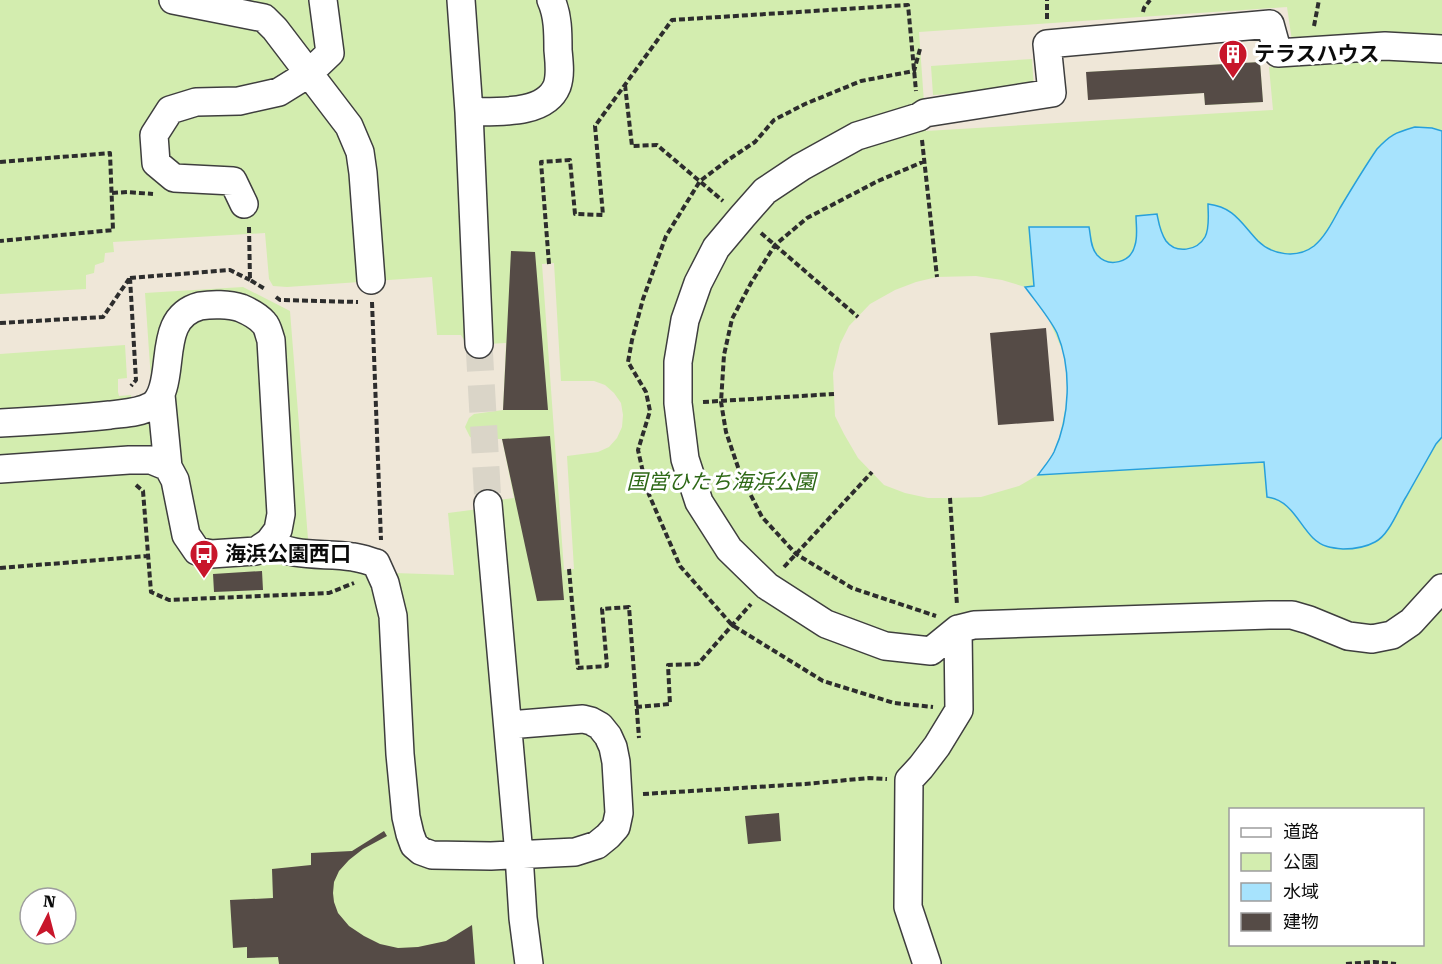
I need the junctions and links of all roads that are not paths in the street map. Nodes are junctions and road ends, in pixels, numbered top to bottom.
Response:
1 (173, 0) edge
2 (323, 0) edge
3 (461, 0) edge
4 (551, 0) edge
5 (1442, 49) edge
6 (308, 74) junction
7 (469, 112) junction
8 (244, 204) dead end
9 (366, 291) road end
10 (479, 344) tunnel mouth
11 (160, 395) junction
12 (0, 423) edge
13 (168, 467) junction
14 (0, 469) edge
15 (488, 504) tunnel mouth
16 (269, 542) junction
17 (1442, 588) edge
18 (958, 629) junction
19 (508, 725) junction
20 (519, 855) junction
21 (529, 964) edge
22 (927, 964) edge

1 - 6 street
2 - 6 street
3 - 7 street
4 - 7 street
5 - 18 street
6 - 8 street
6 - 9 street
7 - 10 street
11 - 12 street
11 - 13 street
11 - 16 street
13 - 14 street
13 - 16 street
15 - 19 street
16 - 20 street
17 - 18 street
18 - 22 street
19 - 20 street
19 - 20 street
20 - 21 street

